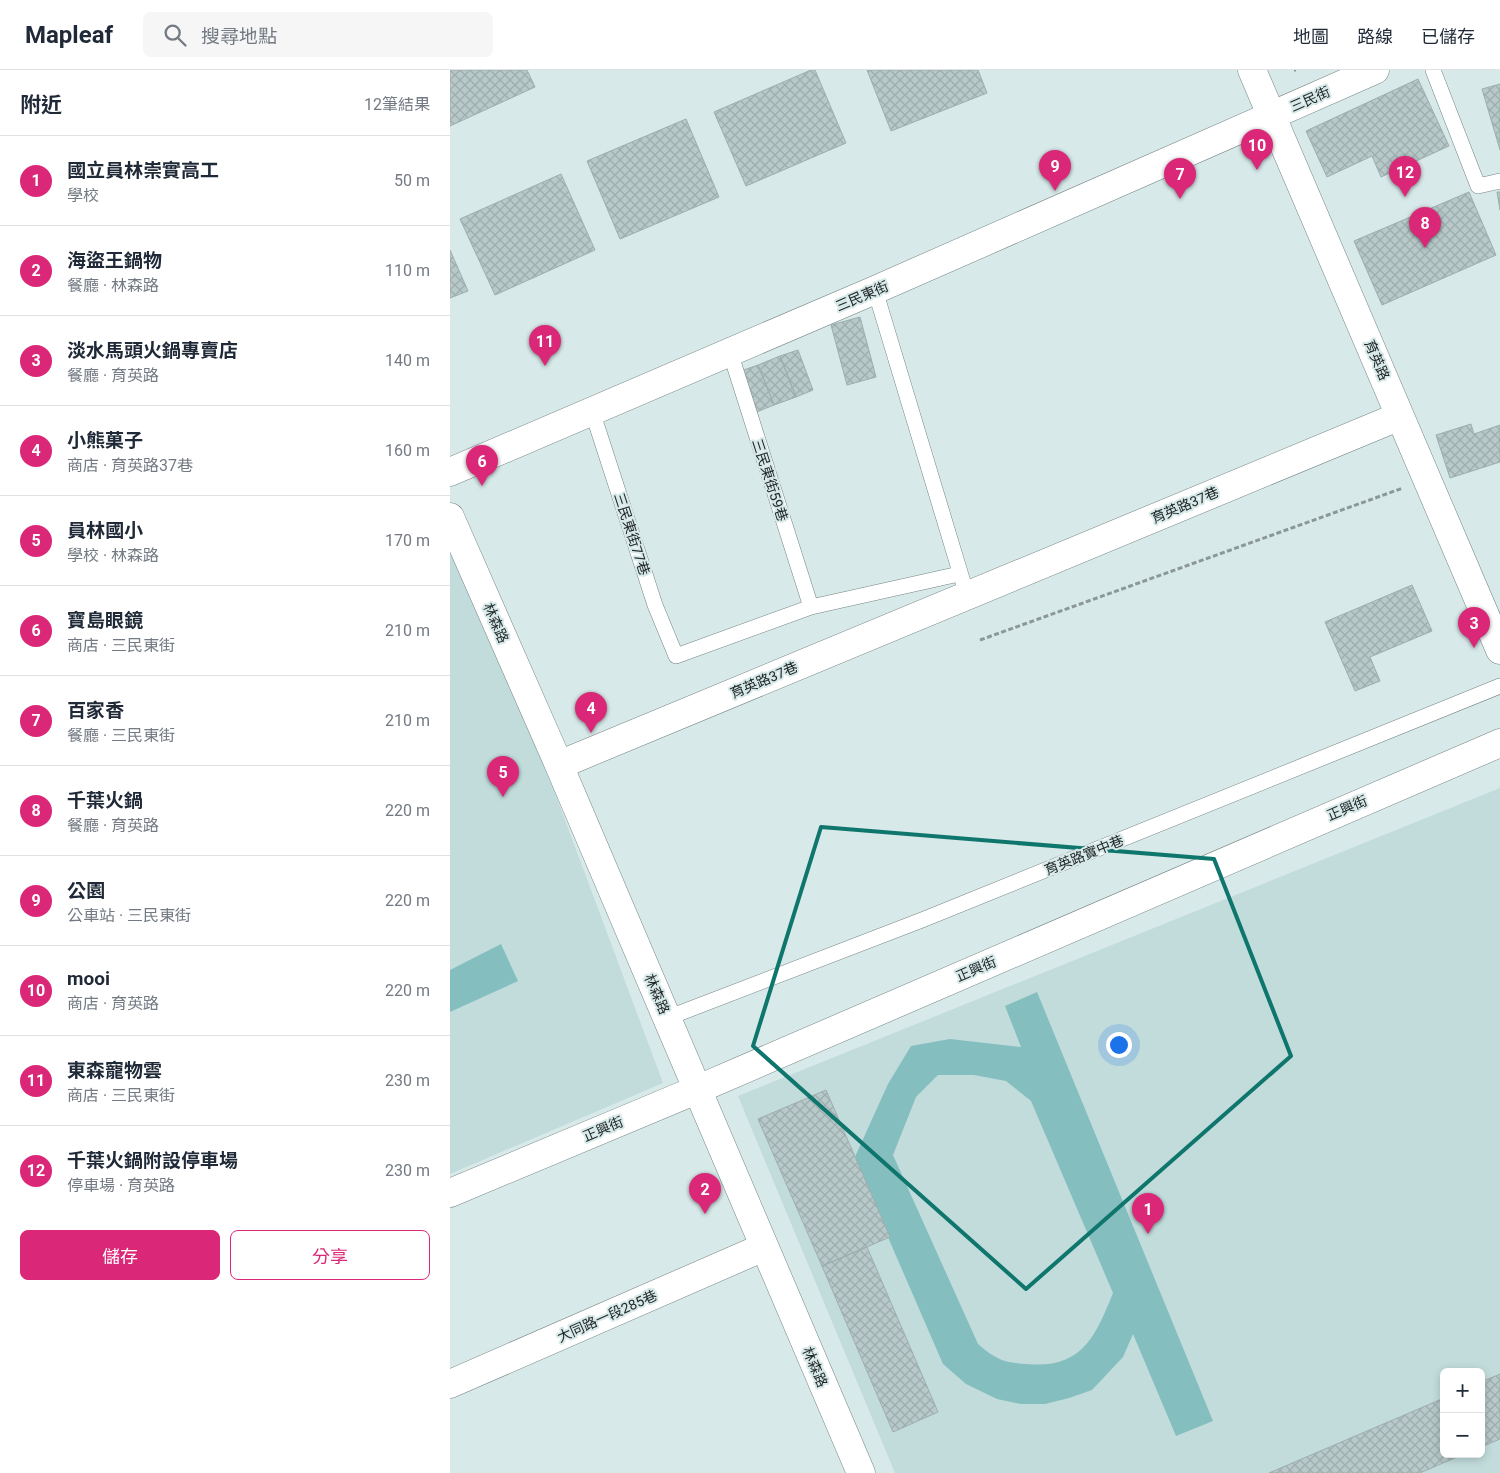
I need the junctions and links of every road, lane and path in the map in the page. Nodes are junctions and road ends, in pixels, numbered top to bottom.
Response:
1 (1252, 70) edge
2 (1375, 70) edge
3 (1433, 70) edge
4 (1272, 116) junction
5 (1500, 181) edge
6 (875, 290) junction
7 (730, 352) junction
8 (592, 411) junction
9 (1400, 416) junction
10 (450, 472) edge
11 (1427, 479) junction
12 (450, 517) edge
13 (964, 585) junction
14 (811, 607) junction
15 (980, 640) dead end
16 (1500, 650) edge
17 (1500, 686) edge
18 (1500, 742) edge
19 (559, 765) junction
20 (667, 1018) junction
21 (696, 1090) junction
22 (450, 1193) edge
23 (764, 1247) junction
24 (450, 1384) edge
25 (861, 1473) edge

1 - 4 street, 育英路
2 - 4 street, 三民街
3 - 5 lane
4 - 6 street, 三民東街
4 - 9 street, 育英路
6 - 7 street, 三民東街
6 - 13 lane
7 - 8 street, 三民東街
7 - 14 lane, 三民東街59巷
8 - 10 street, 三民東街
8 - 14 lane, 三民東街77巷
9 - 11 street, 育英路
9 - 13 street, 育英路37巷
11 - 15 path
11 - 16 street, 育英路
12 - 19 street, 林森路
13 - 14 lane
13 - 19 street, 育英路37巷
17 - 20 lane, 育英路實中巷
18 - 21 street, 正興街
19 - 20 street, 林森路
20 - 21 street, 林森路
21 - 22 street, 正興街
21 - 23 street, 林森路
23 - 24 street, 大同路一段285巷
23 - 25 street, 林森路

